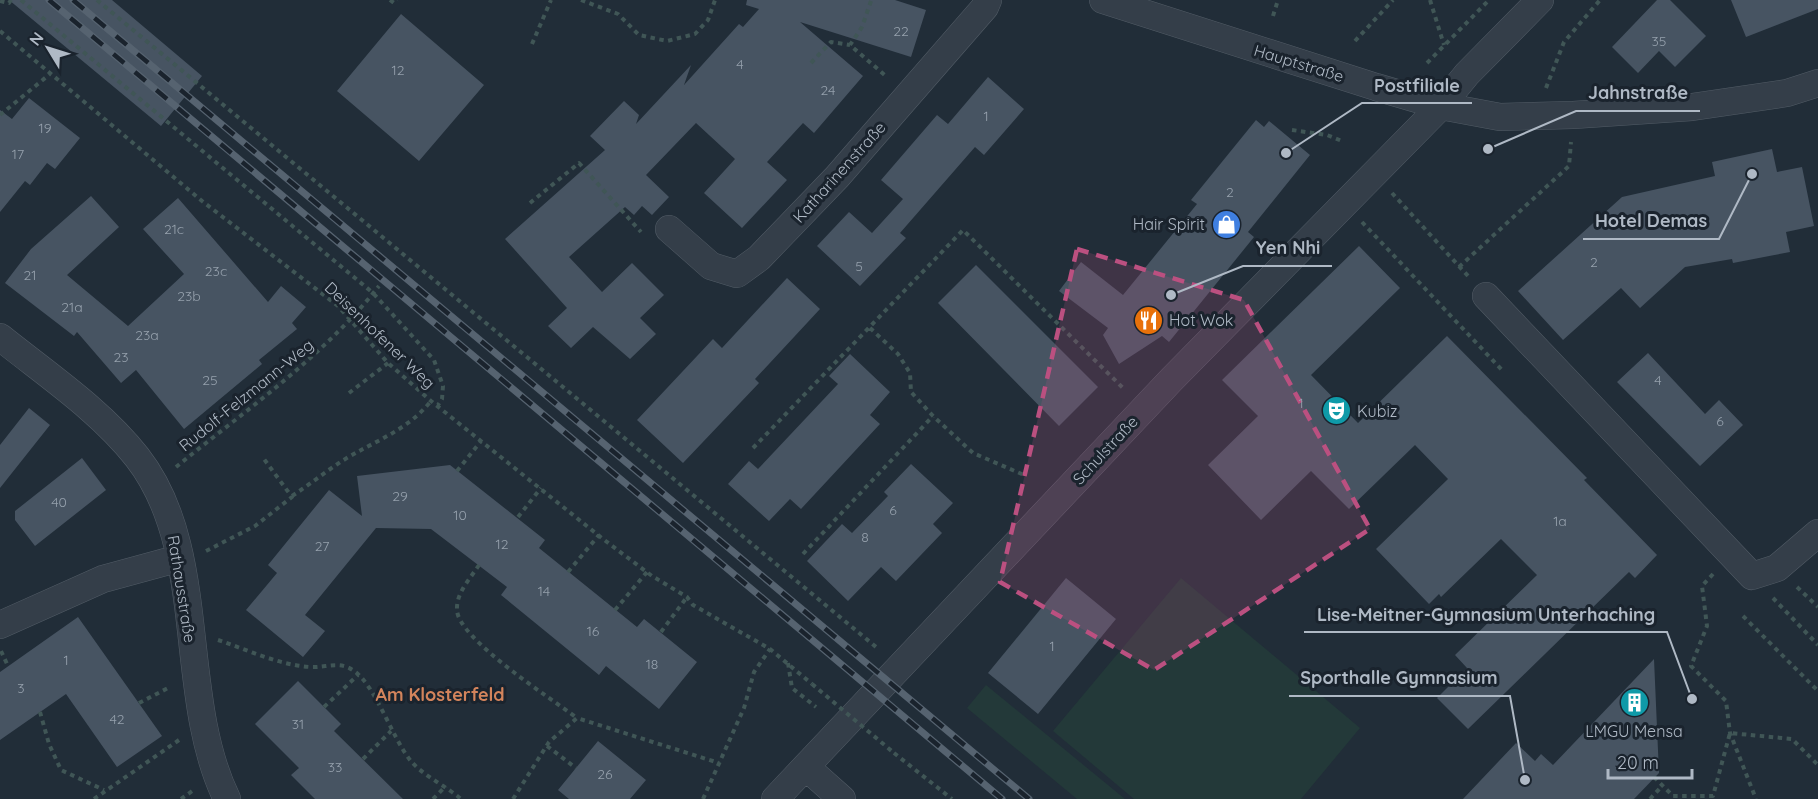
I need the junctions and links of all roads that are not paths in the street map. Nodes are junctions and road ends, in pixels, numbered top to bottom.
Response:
1 (988, 0) edge
2 (1103, 0) edge
3 (1539, 0) edge
4 (1818, 83) edge
5 (1441, 106) junction
6 (669, 228) road end
7 (1486, 296) road end
8 (0, 337) edge
9 (1818, 532) edge
10 (180, 558) junction
11 (0, 625) edge
12 (806, 767) junction
13 (227, 799) edge
14 (775, 799) edge
15 (842, 799) edge

1 - 6 street, Katharinenstraße
2 - 5 street, Hauptstraße
3 - 5 street, Schulstraße
4 - 5 street, Hauptstraße
5 - 12 street, Schulstraße
7 - 9 street
8 - 10 street, Rathausstraße
10 - 11 street
10 - 13 street, Rathausstraße
12 - 14 street, Schulstraße
12 - 15 street

